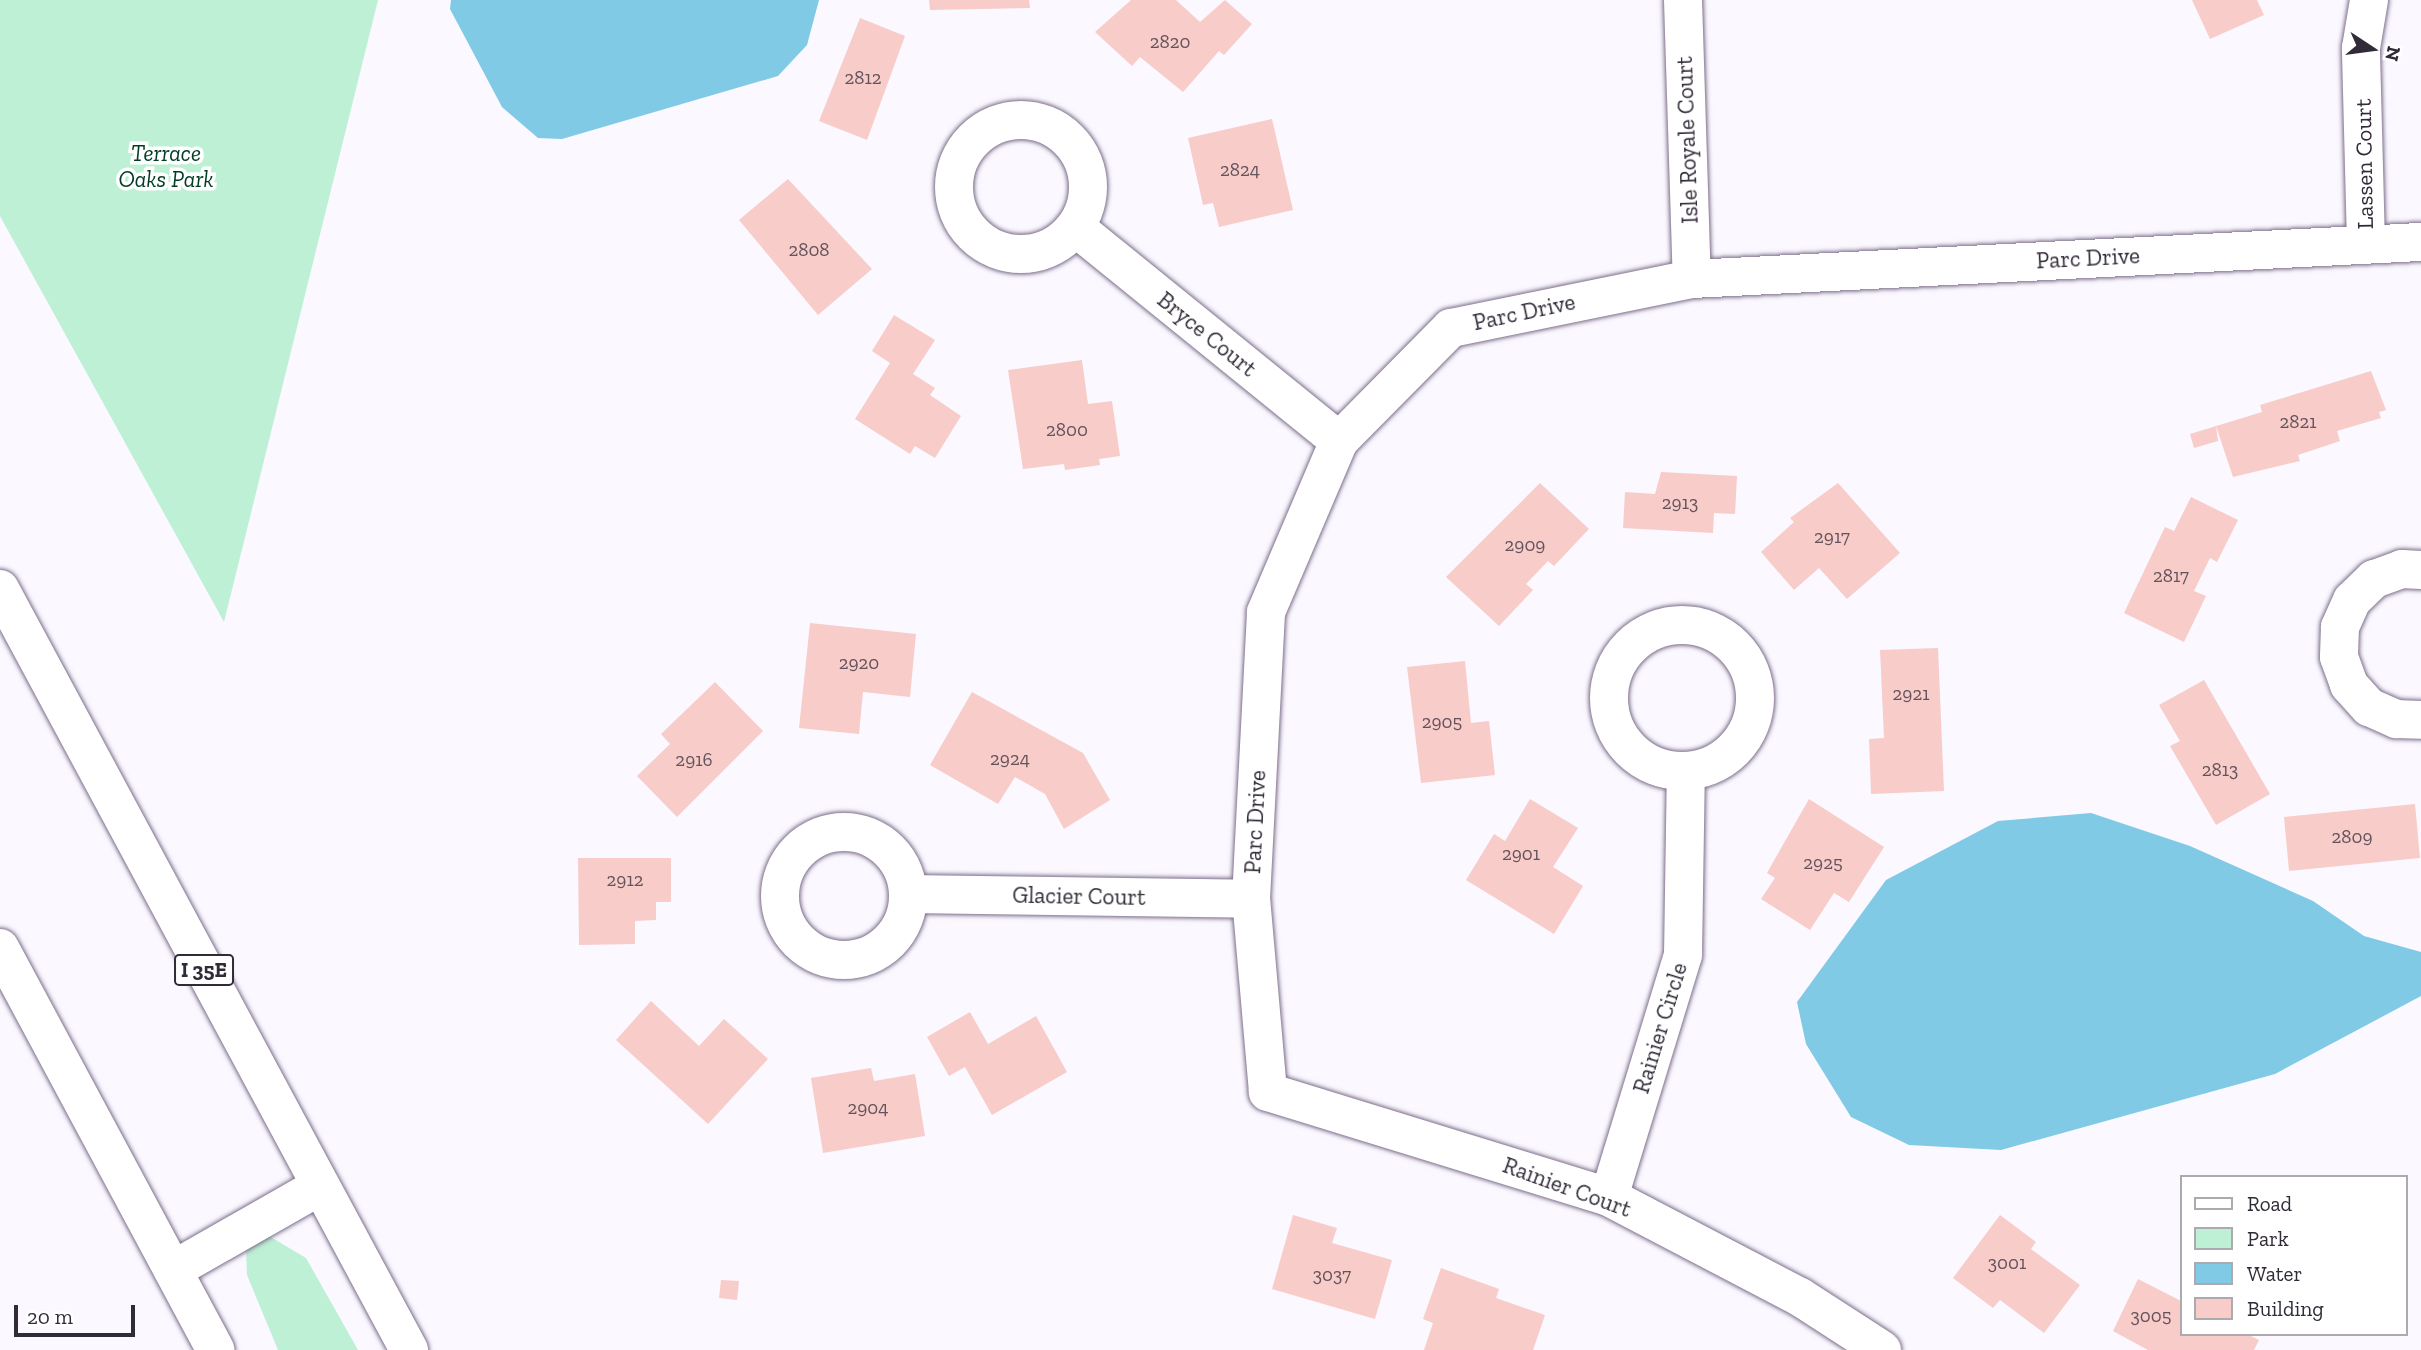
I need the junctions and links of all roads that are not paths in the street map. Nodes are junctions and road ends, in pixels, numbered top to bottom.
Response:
1 (1683, 0) edge
2 (2369, 0) edge
3 (1075, 227) dead end
4 (2421, 242) edge
5 (2366, 244) junction
6 (1692, 279) junction
7 (1339, 441) junction
8 (2421, 570) edge
9 (0, 589) edge
10 (2421, 720) edge
11 (1686, 771) dead end
12 (908, 894) dead end
13 (1251, 899) junction
14 (0, 948) edge
15 (1268, 1091) joint
16 (320, 1186) junction
17 (1609, 1197) junction
18 (173, 1270) junction
19 (216, 1350) edge
20 (408, 1350) edge
21 (1882, 1350) edge

1 - 6 main road, Isle Royale Court
2 - 5 main road, Lassen Court
3 - 7 main road, Bryce Court
4 - 5 main road, Parc Drive
5 - 6 main road, Parc Drive
6 - 7 main road, Parc Drive
7 - 13 main road, Parc Drive
8 - 10 main road
9 - 16 main road, I 35E
11 - 17 main road, Rainier Circle
12 - 13 main road, Glacier Court
13 - 15 main road, Parc Drive
14 - 18 main road
15 - 17 main road, Rainier Court
16 - 18 main road
16 - 20 main road, I 35E
17 - 21 main road, Rainier Court
18 - 19 main road

